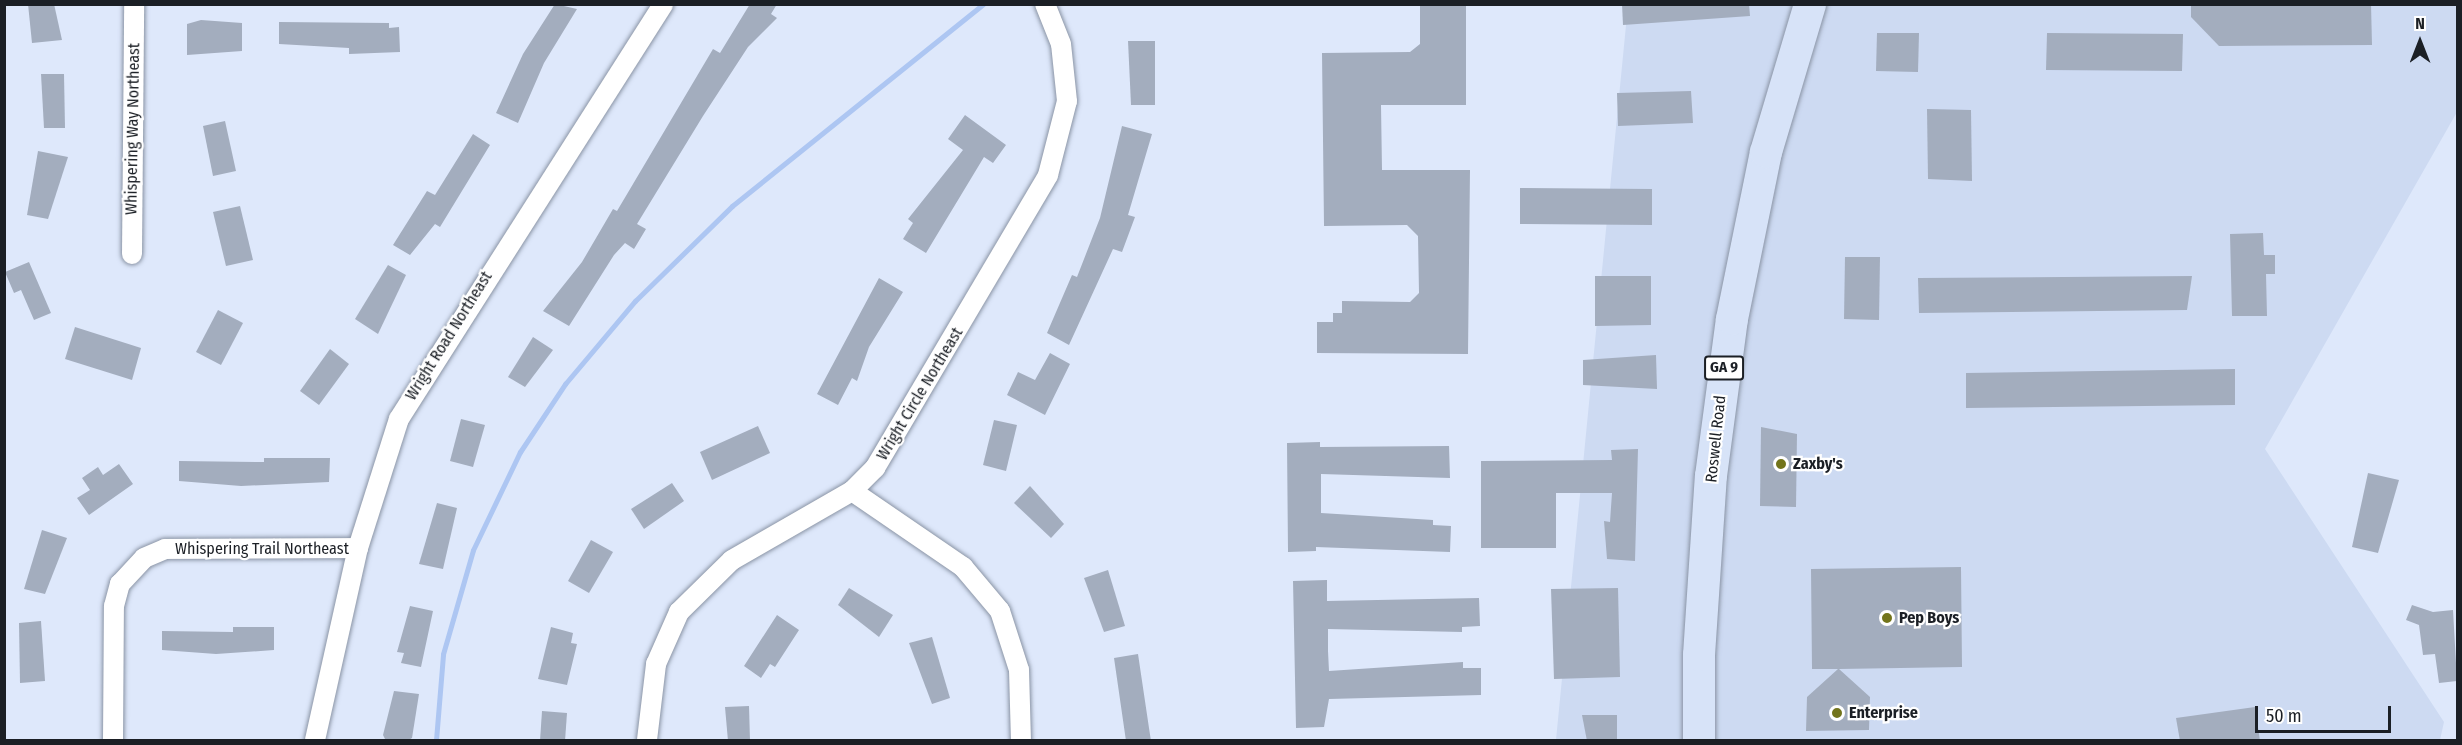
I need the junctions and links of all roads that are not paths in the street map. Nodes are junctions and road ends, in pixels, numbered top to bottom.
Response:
1 (134, 4) edge
2 (663, 4) edge
3 (1045, 4) edge
4 (1810, 4) edge
5 (132, 254) dead end
6 (852, 491) junction
7 (358, 548) junction
8 (113, 741) edge
9 (315, 741) edge
10 (647, 741) edge
11 (1021, 741) edge
12 (1699, 741) edge

1 - 5 street, Whispering Way Northeast
2 - 7 street, Wright Road Northeast
3 - 6 street, Wright Circle Northeast
4 - 12 main road, Roswell Road / GA 9
6 - 10 street, Wright Circle Northeast
6 - 11 street
7 - 8 street, Whispering Trail Northeast
7 - 9 street, Wright Road Northeast

